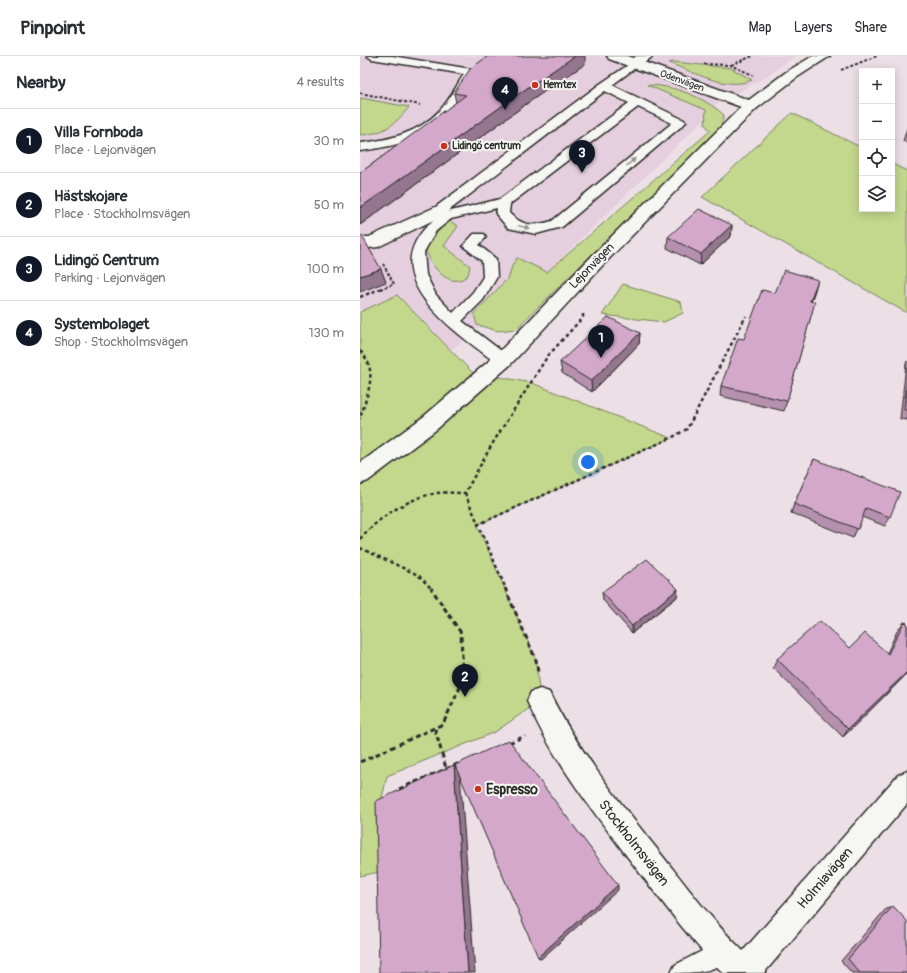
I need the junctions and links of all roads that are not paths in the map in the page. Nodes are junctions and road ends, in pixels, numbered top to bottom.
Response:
1 (372, 56) edge
2 (614, 56) edge
3 (646, 56) edge
4 (823, 56) edge
5 (634, 64) junction
6 (604, 86) junction
7 (637, 102) junction
8 (751, 106) junction
9 (360, 148) edge
10 (504, 202) junction
11 (442, 209) joint
12 (479, 237) dead end
13 (366, 243) edge
14 (453, 322) junction
15 (503, 360) junction
16 (360, 475) edge
17 (540, 701) road end
18 (907, 784) edge
19 (721, 952) junction
20 (683, 973) edge
21 (744, 973) edge

1 - 9 lane
2 - 5 street, Odenvägen
3 - 5 street
4 - 8 street, Lejonvägen
5 - 6 lane
5 - 8 street, Odenvägen
6 - 7 lane
6 - 11 lane
7 - 10 lane
10 -> 7 lane
8 - 15 street, Lejonvägen
10 - 14 lane
11 - 13 street
12 - 14 lane
14 - 15 lane
15 - 16 street, Lejonvägen
17 - 19 street, Stockholmsvägen
18 - 21 street, Holmiavägen
19 - 20 lane
19 - 21 street, Stockholmsvägen

